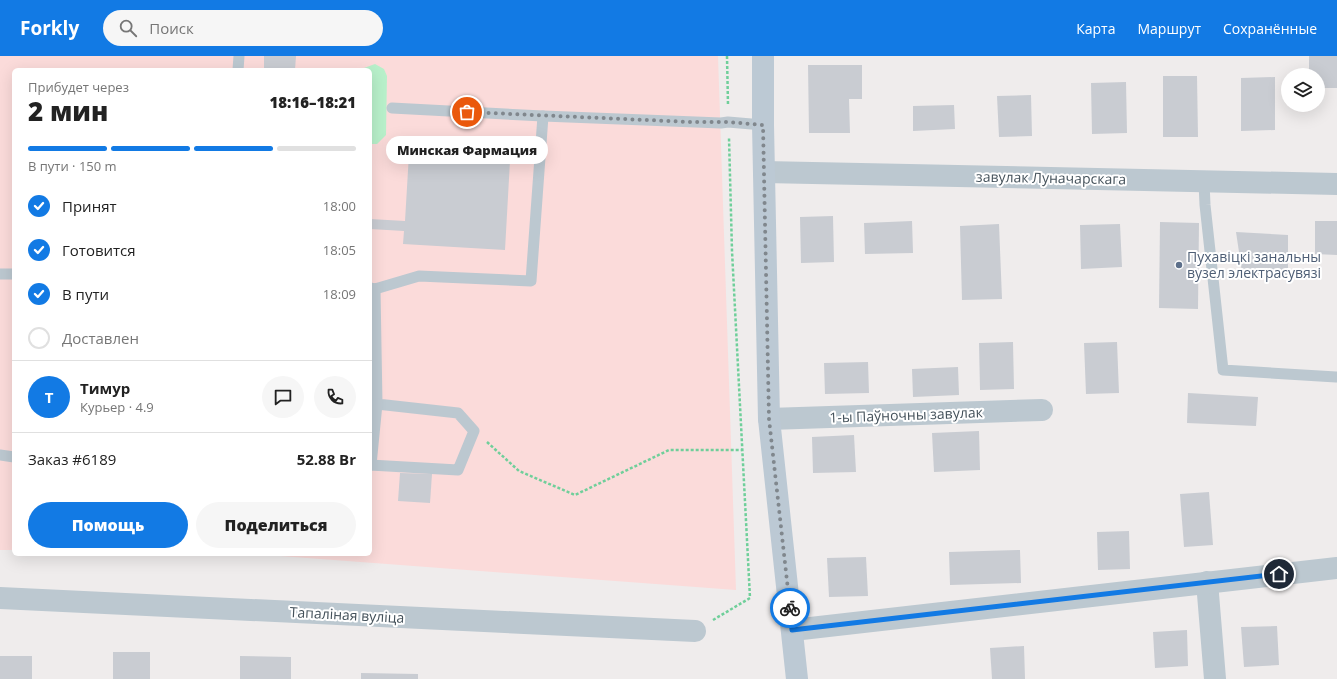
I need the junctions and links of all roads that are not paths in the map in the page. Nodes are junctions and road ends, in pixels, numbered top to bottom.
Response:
1 (239, 56) edge
2 (763, 56) edge
3 (238, 68) edge
4 (392, 108) dead end
5 (543, 116) junction
6 (763, 125) junction
7 (764, 172) junction
8 (1204, 182) junction
9 (1337, 184) edge
10 (0, 274) edge
11 (12, 274) edge
12 (373, 289) edge
13 (1336, 377) edge
14 (377, 404) junction
15 (1042, 410) dead end
16 (769, 419) junction
17 (0, 455) edge
18 (372, 455) edge
19 (12, 457) edge
20 (372, 465) edge
21 (1337, 568) edge
22 (1207, 582) junction
23 (0, 598) edge
24 (792, 630) junction
25 (695, 631) road end
26 (797, 679) edge
27 (1215, 679) edge

1 - 3 lane
2 - 6 main road
4 - 5 lane
5 - 6 lane
5 - 12 lane
6 - 7 main road
7 - 8 street, завулак Луначарскага
7 - 16 main road
8 - 9 street, завулак Луначарскага
8 - 13 lane
10 - 11 lane
12 - 14 lane
14 - 18 lane
14 - 20 lane
15 - 16 street, 1-ы Паўночны завулак
16 - 24 main road
17 - 19 lane
21 - 22 street
22 - 24 street
22 - 27 street
23 - 25 street, Тапаліная вуліца
24 - 26 main road

